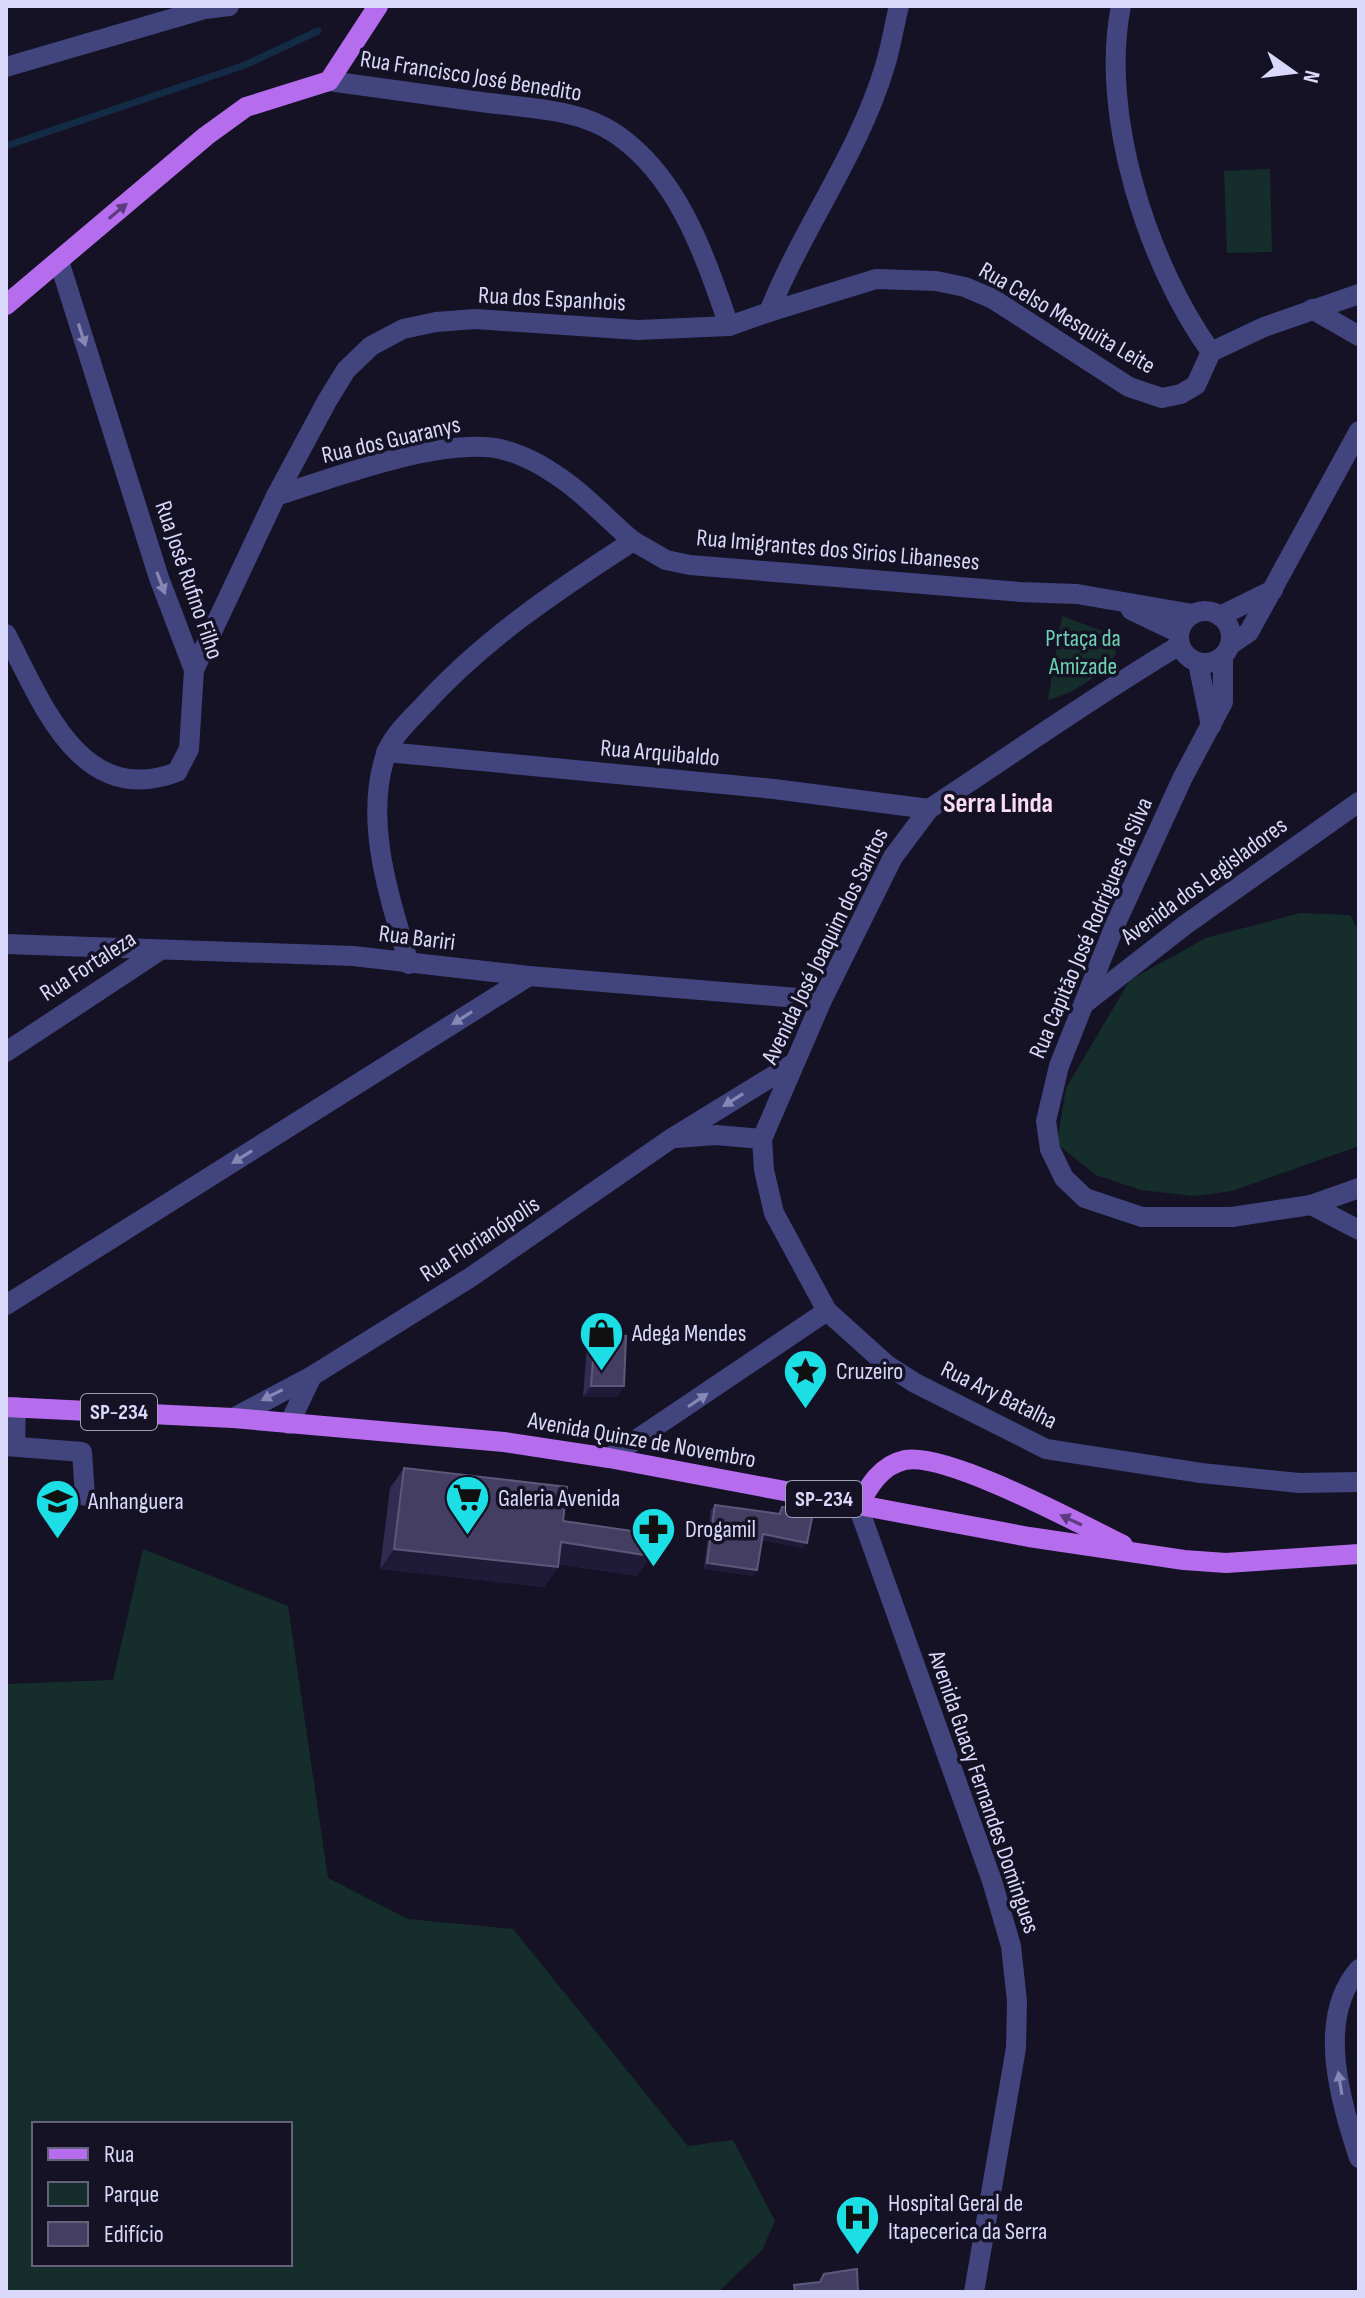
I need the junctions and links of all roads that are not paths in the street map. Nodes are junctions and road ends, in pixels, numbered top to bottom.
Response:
1 (229, 6) edge
2 (378, 6) edge
3 (899, 6) edge
4 (1121, 6) edge
5 (206, 7) edge
6 (6, 67) edge
7 (329, 81) junction
8 (59, 261) junction
9 (1359, 294) edge
10 (6, 305) edge
11 (1312, 309) junction
12 (769, 312) junction
13 (729, 326) junction
14 (1359, 336) edge
15 (1211, 352) junction
16 (1359, 431) edge
17 (276, 496) junction
18 (633, 541) junction
19 (1273, 590) junction
20 (1106, 598) junction
21 (1193, 614) junction
22 (1220, 616) junction
23 (6, 634) edge
24 (1187, 650) junction
25 (1227, 651) junction
26 (194, 670) junction
27 (1211, 726) junction
28 (386, 752) junction
29 (1359, 802) edge
30 (929, 809) junction
31 (6, 944) edge
32 (159, 951) junction
33 (409, 964) junction
34 (529, 976) junction
35 (822, 1000) junction
36 (1082, 1005) junction
37 (6, 1052) edge
38 (794, 1063) junction
39 (672, 1138) junction
40 (762, 1139) junction
41 (1359, 1188) edge
42 (1311, 1205) junction
43 (1359, 1230) edge
44 (6, 1305) edge
45 (827, 1311) junction
46 (312, 1376) junction
47 (11, 1407) edge
48 (233, 1418) junction
49 (289, 1424) junction
50 (11, 1446) edge
51 (609, 1458) junction
52 (1359, 1482) edge
53 (85, 1496) dead end
54 (858, 1506) junction
55 (1141, 1554) junction
56 (1359, 1554) edge
57 (1359, 1969) edge
58 (1359, 2158) edge
59 (974, 2292) edge

1 - 5 street
2 - 7 main road
3 - 12 street
4 - 15 street
5 - 6 street
8 -> 7 main road
7 - 13 street, Rua Francisco José Benedito
8 - 10 main road
8 -> 26 street, Rua José Rufino Filho
9 - 11 street
11 - 14 street
11 - 15 street
12 - 13 street, Rua dos Espanhois
12 - 15 street, Rua Celso Mesquita Leite
13 - 17 street, Rua dos Espanhois
16 - 19 street
17 - 18 street, Rua dos Guaranys
17 - 26 street, Rua dos Espanhois
18 - 20 street, Rua Imigrantes dos Sirios Libaneses
18 - 28 street
19 - 22 street
19 - 25 street
20 - 21 street, Rua Imigrantes dos Sirios Libaneses
20 - 24 street, Rua Imigrantes dos Sirios Libaneses
21 - 22 street
21 - 24 street
22 - 25 street
23 - 26 street, Rua José Rufino Filho
24 - 25 street
24 - 27 street
24 - 30 street, Avenida José Joaquim dos Santos
25 - 27 street, Rua Capitão José Rodrigues da Silva
27 - 36 street, Rua Capitão José Rodrigues da Silva
28 - 30 street, Rua Arquibaldo
28 - 33 street
29 - 36 street, Avenida dos Legisladores
30 - 35 street, Avenida José Joaquim dos Santos
31 - 32 street, Rua Bariri
32 - 33 street, Rua Bariri
32 - 37 street, Rua Fortaleza
33 - 34 street, Rua Bariri
34 - 35 street, Rua Bariri
34 -> 44 street
35 - 38 street, Avenida José Joaquim dos Santos
36 - 42 street, Rua Capitão José Rodrigues da Silva
38 -> 39 street, Rua Florianópolis
38 - 40 street, Avenida José Joaquim dos Santos
39 - 40 street
39 - 46 street, Rua Florianópolis
40 - 45 street, Rua Ary Batalha
41 - 42 street, Rua Capitão José Rodrigues da Silva
42 - 43 street
51 -> 45 street
45 - 52 street, Rua Ary Batalha
46 -> 48 street, Rua Florianópolis
46 - 49 street
47 - 48 main road, Avenida Quinze de Novembro / SP-234
47 - 50 street
48 - 49 main road, Avenida Quinze de Novembro / SP-234
49 - 51 main road, Avenida Quinze de Novembro / SP-234
50 - 53 street
51 - 54 main road, Avenida Quinze de Novembro / SP-234
54 - 55 main road, Avenida Quinze de Novembro / SP-234
55 -> 54 main road
54 - 59 street, Avenida Guacy Fernandes Domingues
55 - 56 main road, Avenida Quinze de Novembro / SP-234
58 -> 57 street

